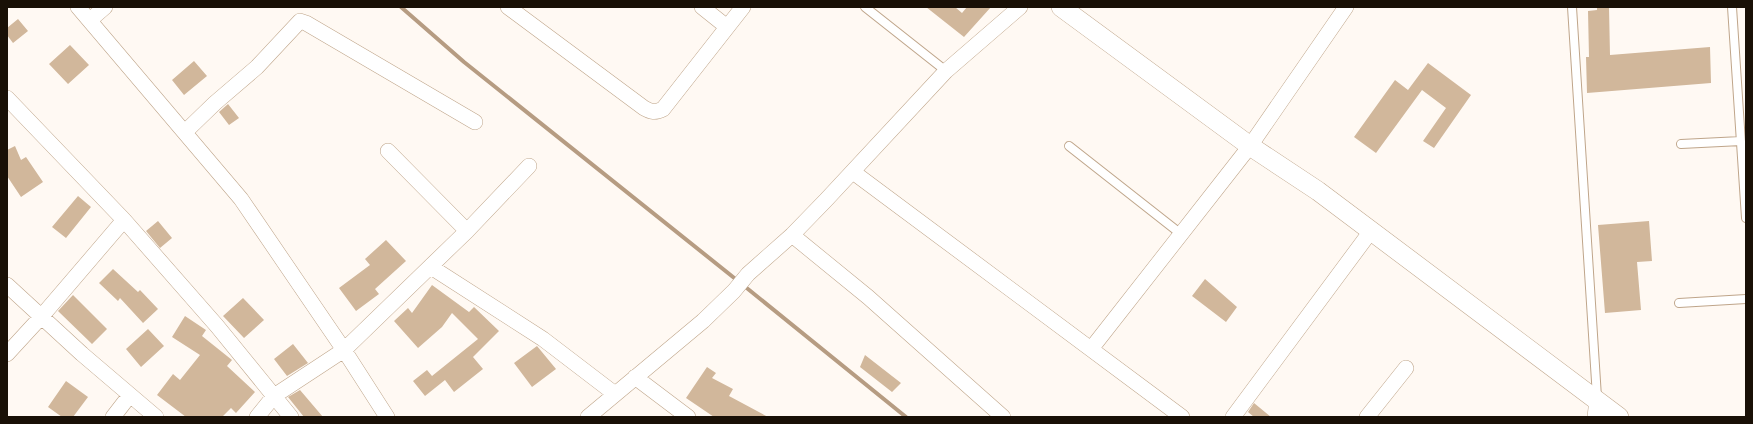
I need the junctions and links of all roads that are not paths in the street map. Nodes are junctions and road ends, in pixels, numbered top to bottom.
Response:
1 (78, 7) edge
2 (105, 7) edge
3 (508, 7) edge
4 (702, 7) edge
5 (743, 7) edge
6 (865, 7) edge
7 (1020, 7) edge
8 (1062, 7) edge
9 (1346, 7) edge
10 (1572, 7) edge
11 (1732, 7) edge
12 (90, 20) junction
13 (727, 27) junction
14 (946, 70) junction
15 (7, 98) edge
16 (475, 122) dead end
17 (185, 132) junction
18 (1741, 141) junction
19 (1682, 144) dead end
20 (1069, 146) dead end
21 (1250, 146) junction
22 (388, 152) dead end
23 (530, 166) dead end
24 (853, 172) junction
25 (1746, 218) edge
26 (124, 220) junction
27 (467, 231) junction
28 (1371, 231) junction
29 (1181, 234) junction
30 (792, 235) junction
31 (430, 267) junction
32 (7, 285) edge
33 (1746, 299) edge
34 (1679, 303) dead end
35 (41, 317) junction
36 (1091, 349) junction
37 (344, 350) junction
38 (7, 354) edge
39 (1406, 368) dead end
40 (635, 377) junction
41 (615, 394) junction
42 (130, 395) junction
43 (274, 396) junction
44 (1596, 408) edge
45 (113, 417) edge
46 (156, 417) edge
47 (257, 417) edge
48 (291, 417) edge
49 (387, 417) edge
50 (588, 417) edge
51 (688, 417) edge
52 (1003, 417) edge
53 (1182, 417) edge
54 (1233, 417) edge
55 (1367, 417) edge
56 (1619, 417) edge

1 - 12 street
2 - 12 street
3 - 13 street
4 - 13 street
5 - 13 street
6 - 14 lane
7 - 14 street
8 - 21 street
9 - 21 street
10 - 44 lane
11 - 18 lane
12 - 17 street
14 - 24 street
15 - 26 street
16 - 17 street
17 - 37 street
18 - 19 lane
18 - 25 lane
20 - 29 lane
21 - 28 street
21 - 29 street
22 - 27 street
23 - 27 street
24 - 30 street
24 - 36 street
26 - 35 street
26 - 43 street
27 - 31 street
28 - 44 street
28 - 54 street
29 - 36 street
30 - 40 street
30 - 52 street
31 - 37 street
31 - 41 street
32 - 35 street
33 - 34 lane
35 - 38 street
35 - 42 street
36 - 53 street
37 - 43 street
37 - 49 street
39 - 55 street
40 - 41 street
40 - 51 street
41 - 50 street
42 - 45 street
42 - 46 street
43 - 47 street
43 - 48 street
44 - 56 street

